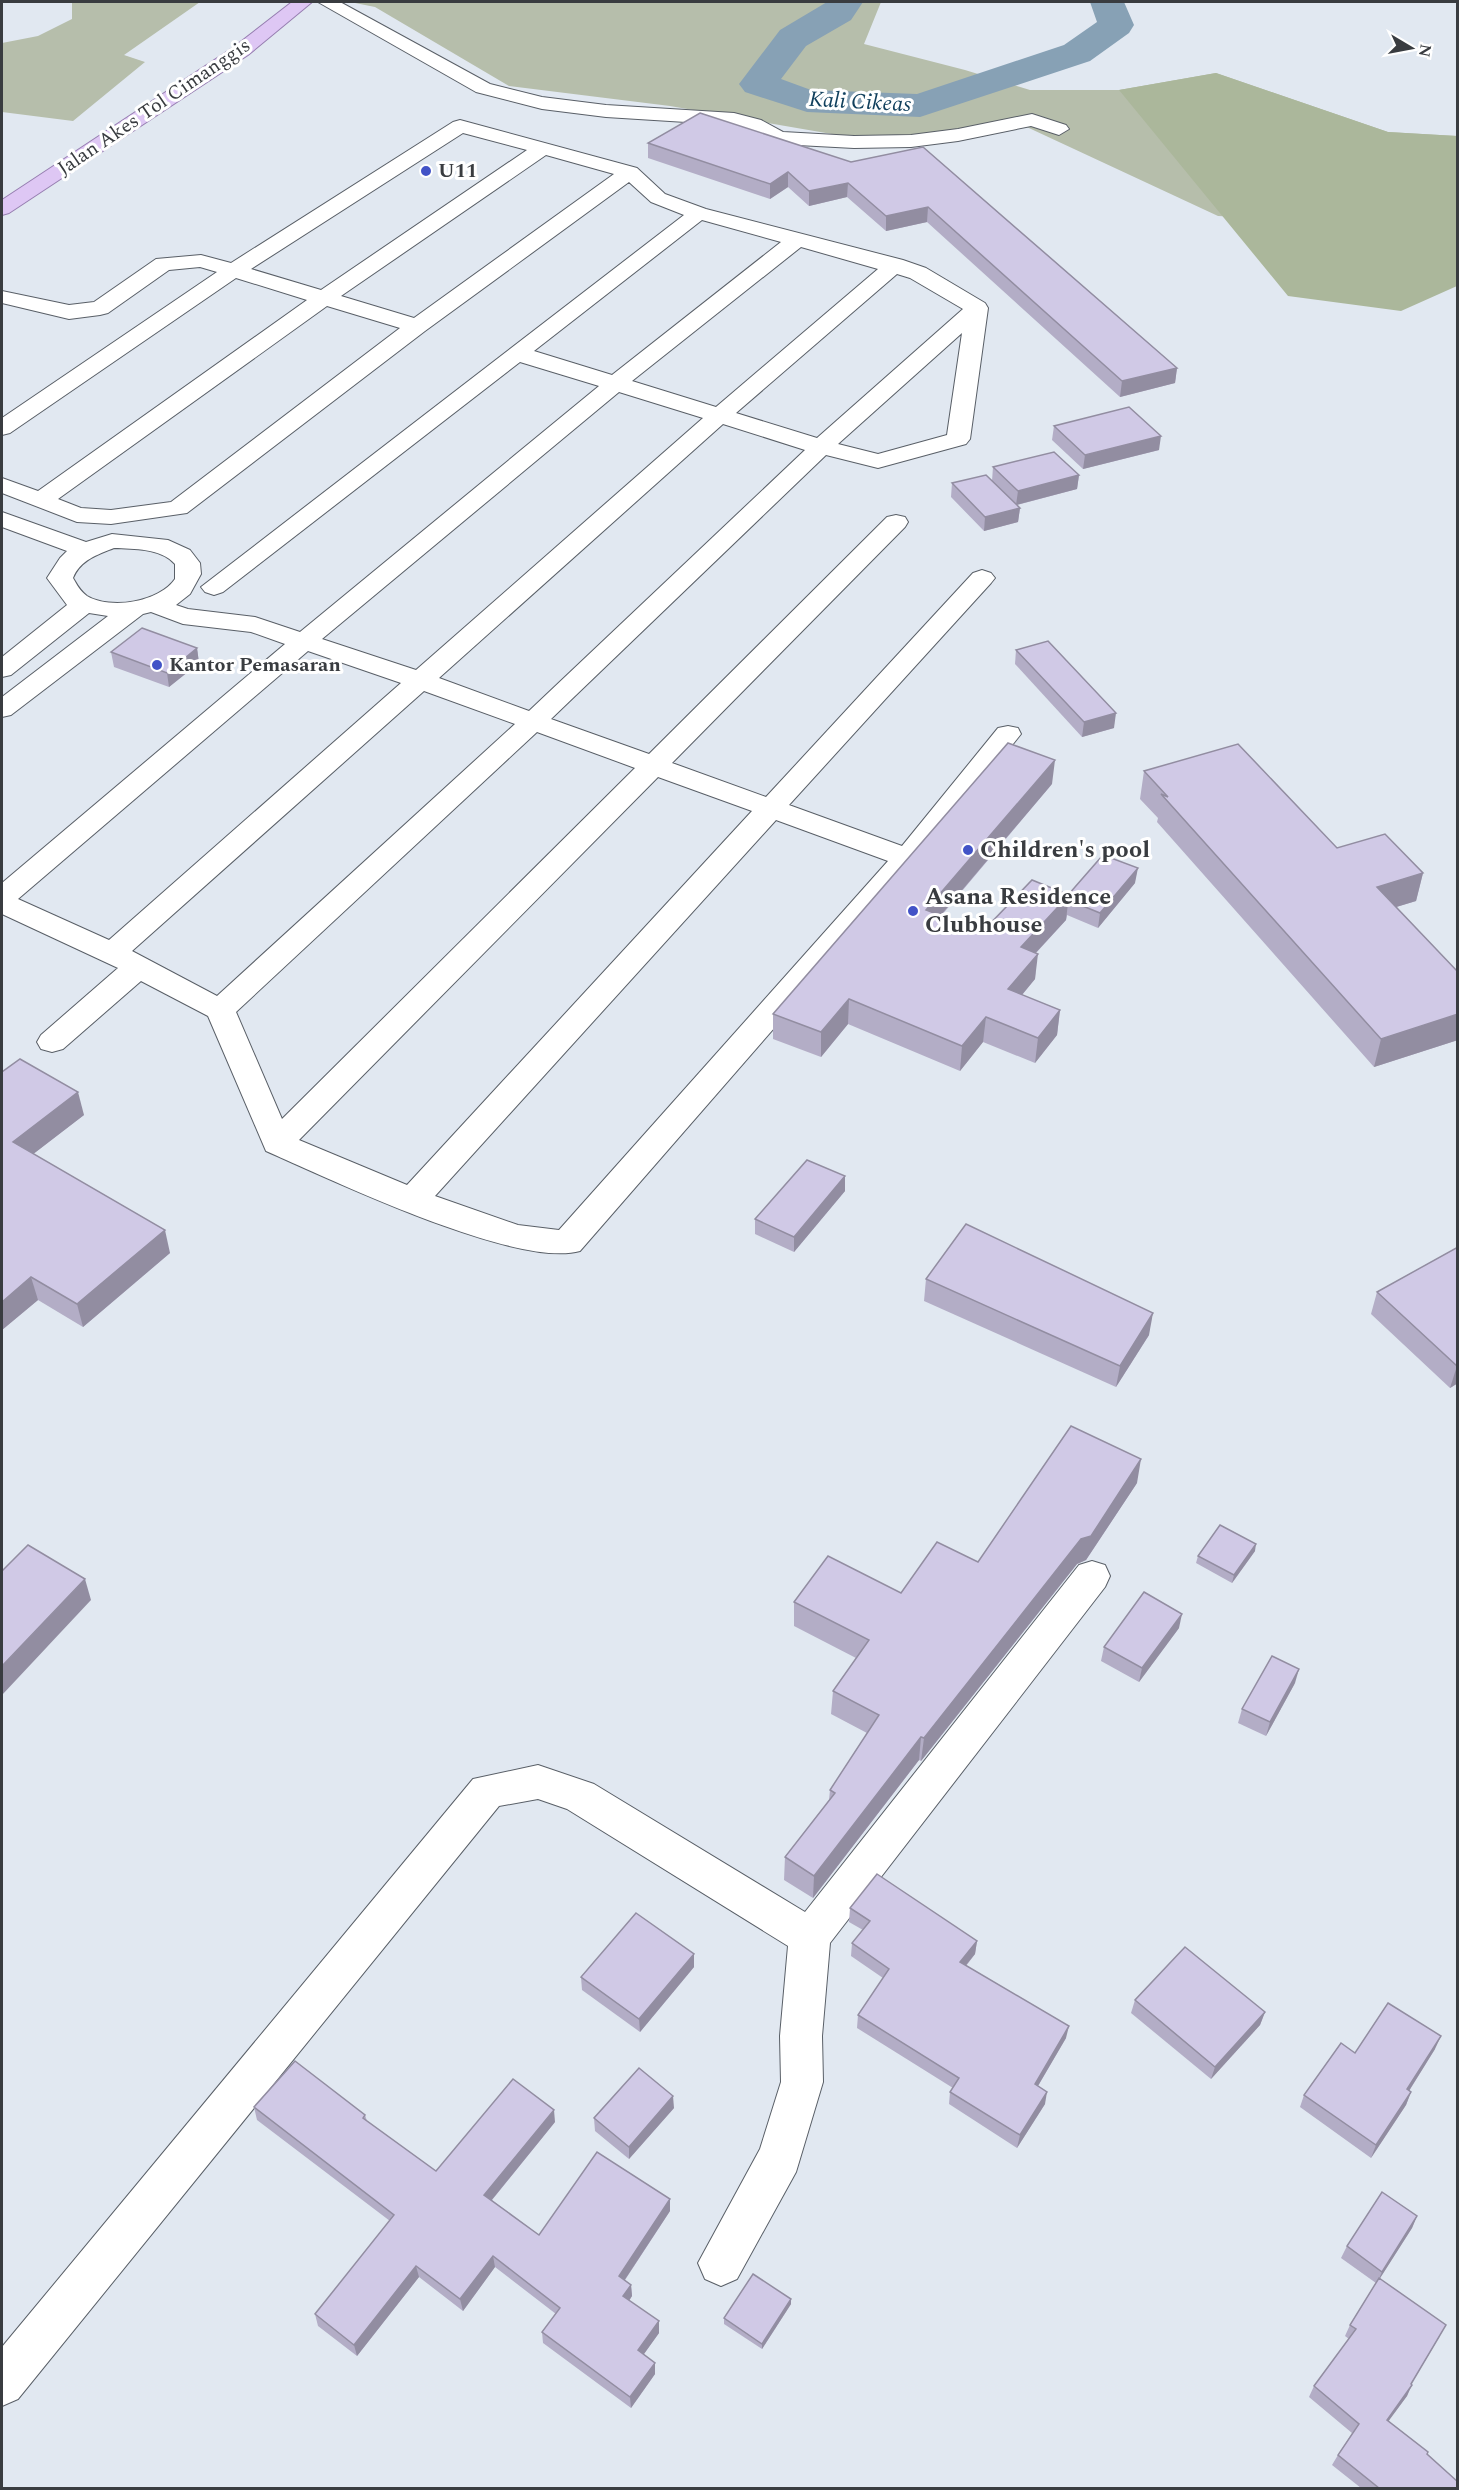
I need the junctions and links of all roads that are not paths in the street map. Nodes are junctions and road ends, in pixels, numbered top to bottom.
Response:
1 (278, 2) edge
2 (303, 2) edge
3 (327, 2) edge
4 (1059, 129) dead end
5 (543, 148) junction
6 (630, 172) junction
7 (2, 189) edge
8 (2, 209) edge
9 (699, 213) junction
10 (798, 239) junction
11 (894, 265) junction
12 (233, 271) junction
13 (2, 297) edge
14 (324, 298) junction
15 (977, 308) junction
16 (417, 326) junction
17 (519, 354) junction
18 (616, 383) junction
19 (719, 416) junction
20 (2, 428) edge
21 (821, 447) junction
22 (2, 485) edge
23 (39, 501) junction
24 (146, 513) junction
25 (2, 519) edge
26 (896, 522) dead end
27 (2, 540) edge
28 (138, 541) junction
29 (86, 550) junction
30 (65, 564) junction
31 (189, 578) junction
32 (982, 578) dead end
33 (214, 587) junction
34 (85, 604) junction
35 (143, 606) junction
36 (255, 625) junction
37 (304, 641) junction
38 (2, 669) edge
39 (422, 681) junction
40 (2, 709) edge
41 (534, 721) junction
42 (1008, 734) dead end
43 (653, 765) junction
44 (771, 807) junction
45 (907, 858) junction
46 (2, 898) edge
47 (2, 903) edge
48 (112, 953) junction
49 (138, 967) junction
50 (220, 1010) junction
51 (52, 1042) dead end
52 (277, 1143) junction
53 (411, 1201) junction
54 (1092, 1576) dead end
55 (810, 1937) junction
56 (721, 2263) dead end
57 (2, 2383) edge

1 - 7 main road
2 - 8 main road, Jalan Akes Tol Cimanggis
3 - 4 street
5 - 6 street
5 - 12 street
5 - 14 street
6 - 9 street
6 - 16 street
9 - 10 street
9 - 17 street
10 - 11 street
10 - 18 street
11 - 15 street
11 - 19 street
12 - 13 street
12 - 14 street
12 - 20 street
14 - 16 street
14 - 23 street
15 - 21 street
15 - 21 street
16 - 24 street
17 - 18 street
17 - 33 street
18 - 19 street
18 - 37 street
19 - 21 street
19 - 39 street
21 - 41 street
22 - 23 street
23 - 24 street
24 - 28 street
25 - 29 street
26 - 43 street
27 - 30 street
28 - 29 street
28 - 31 street
29 - 30 street
30 - 34 street
31 - 33 street
31 - 35 street
32 - 44 street
33 - 36 street
34 - 35 street
34 - 38 street
35 - 36 street
35 - 40 street
36 - 37 street
37 - 39 street
37 - 46 street
39 - 41 street
39 - 48 street
41 - 43 street
41 - 50 street
42 - 45 street
43 - 44 street
43 - 52 street
44 - 45 street
44 - 53 street
45 - 53 street
47 - 48 street
48 - 49 street
49 - 50 street
49 - 51 street
50 - 52 street
52 - 53 street
54 - 55 street
55 - 56 street
55 - 57 street

